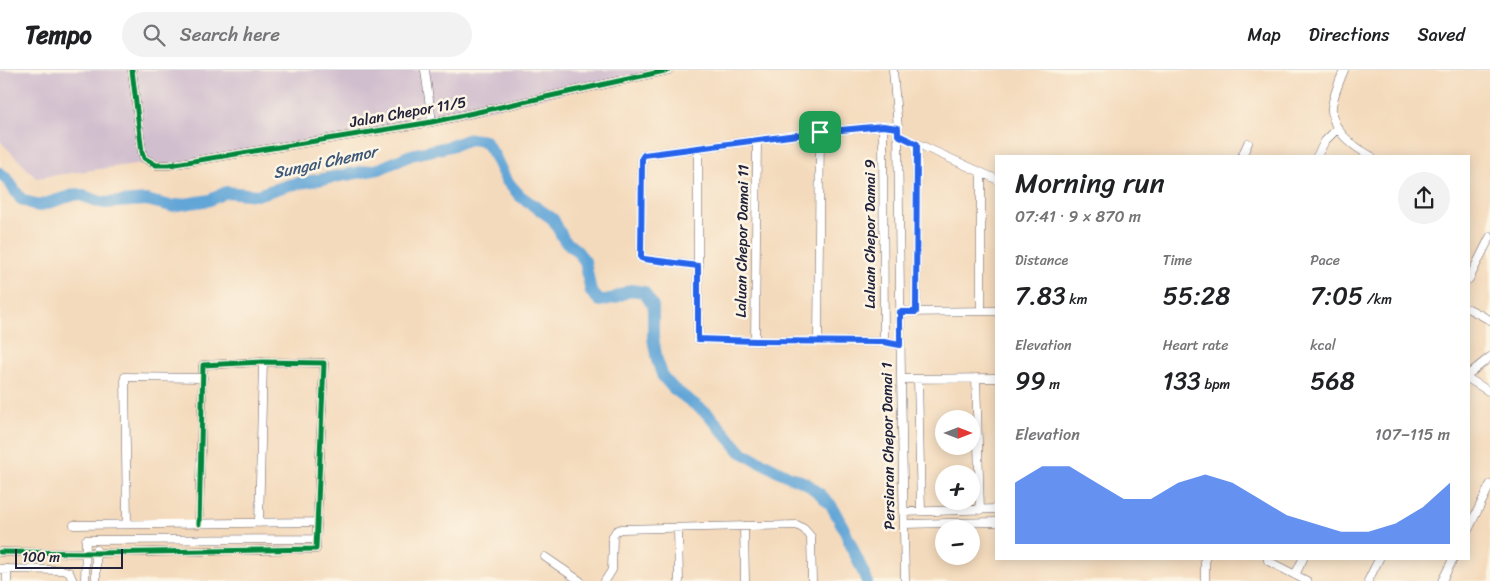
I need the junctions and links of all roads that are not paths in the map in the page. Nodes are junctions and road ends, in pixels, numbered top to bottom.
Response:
1 (132, 70) edge
2 (425, 70) edge
3 (669, 70) edge
4 (893, 70) edge
5 (1344, 70) edge
6 (432, 122) junction
7 (883, 126) junction
8 (1338, 128) junction
9 (820, 132) junction
10 (898, 132) junction
11 (757, 140) junction
12 (1248, 143) dead end
13 (917, 144) junction
14 (698, 148) junction
15 (1242, 155) edge
16 (1318, 155) edge
17 (1369, 155) edge
18 (981, 173) junction
19 (995, 179) edge
20 (1490, 237) edge
21 (698, 266) junction
22 (1470, 277) edge
23 (1470, 310) edge
24 (981, 311) junction
25 (995, 311) edge
26 (900, 312) junction
27 (916, 312) junction
28 (1490, 320) edge
29 (755, 341) junction
30 (818, 341) junction
31 (884, 342) junction
32 (900, 345) junction
33 (1490, 356) edge
34 (263, 362) junction
35 (1470, 373) edge
36 (203, 378) junction
37 (976, 378) junction
38 (995, 378) edge
39 (901, 379) junction
40 (918, 379) junction
41 (1470, 380) edge
42 (1490, 392) edge
43 (979, 465) edge
44 (1490, 484) edge
45 (980, 510) joint
46 (995, 510) edge
47 (903, 512) junction
48 (921, 512) junction
49 (317, 522) junction
50 (995, 522) edge
51 (259, 523) junction
52 (126, 524) junction
53 (199, 524) junction
54 (904, 524) junction
55 (74, 525) dead end
56 (744, 526) junction
57 (1470, 526) edge
58 (678, 528) junction
59 (316, 539) junction
60 (96, 540) junction
61 (0, 552) edge
62 (86, 553) junction
63 (96, 553) junction
64 (544, 557) dead end
65 (1205, 560) edge
66 (1268, 560) edge
67 (1302, 560) edge
68 (1378, 560) edge
69 (1452, 560) edge
70 (4, 570) edge
71 (1295, 575) junction
72 (7, 581) edge
73 (73, 581) edge
74 (86, 581) edge
75 (96, 581) edge
76 (580, 581) edge
77 (605, 581) edge
78 (679, 581) edge
79 (746, 581) edge
80 (812, 581) edge
81 (905, 581) edge
82 (1205, 581) edge
83 (1307, 581) edge
84 (1368, 581) edge
85 (1442, 581) edge

1 - 6 street, Jalan Chepor 11/5
2 - 6 street
3 - 6 street, Jalan Chepor 11/5
4 - 10 street, Persiaran Chepor Damai 1
5 - 8 street
7 - 9 street
7 - 10 street
7 - 31 street, Laluan Chepor Damai 9
8 - 16 street
8 - 17 street
9 - 11 street
9 - 30 street
10 - 13 street
10 - 26 street, Persiaran Chepor Damai 1
11 - 14 street
11 - 29 street, Laluan Chepor Damai 11
12 - 15 street
13 - 18 street
13 - 27 street
14 - 21 street
14 - 21 street
18 - 19 street
18 - 24 street
20 - 22 street
21 - 29 street
23 - 28 street
24 - 25 street
24 - 27 street
26 - 27 street
26 - 32 street, Persiaran Chepor Damai 1
29 - 30 street
30 - 31 street
31 - 32 street
32 - 39 street, Persiaran Chepor Damai 1
33 - 35 street
34 - 36 street
34 - 49 street
34 - 51 street
36 - 52 street
36 - 53 street
37 - 38 street
37 - 40 street
37 - 43 street
39 - 40 street
39 - 47 street, Persiaran Chepor Damai 1
40 - 48 street
41 - 42 street
44 - 57 street
45 - 46 street
45 - 48 street
47 - 48 street
47 - 54 street, Persiaran Chepor Damai 1
49 - 51 street
49 - 59 street
50 - 54 street
51 - 53 street
52 - 53 street
52 - 55 street
54 - 81 street, Persiaran Chepor Damai 1
56 - 58 street
56 - 79 street
56 - 80 street
58 - 77 street
58 - 78 street
59 - 60 street
59 - 63 street
60 - 62 street
60 - 63 street
61 - 62 street
62 - 63 street
62 - 74 street
63 - 75 street
64 - 76 street
65 - 82 street
66 - 71 street
67 - 71 street
68 - 84 street
69 - 85 street
70 - 72 street
70 - 73 street
71 - 83 street

